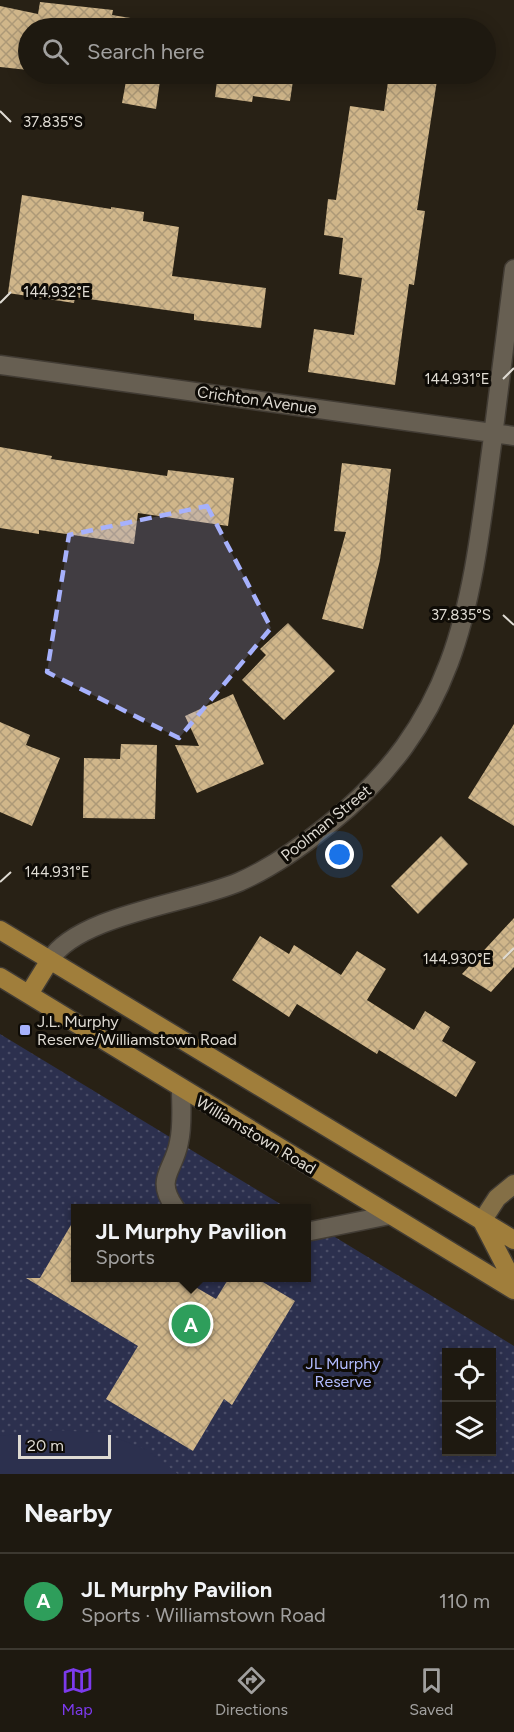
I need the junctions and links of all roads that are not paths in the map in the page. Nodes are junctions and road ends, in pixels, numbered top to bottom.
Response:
1 (514, 269) edge
2 (0, 365) edge
3 (493, 433) junction
4 (514, 436) edge
5 (0, 930) edge
6 (50, 960) junction
7 (0, 977) edge
8 (28, 994) junction
9 (181, 1089) junction
10 (514, 1184) edge
11 (173, 1204) edge
12 (390, 1215) junction
13 (482, 1221) junction
14 (311, 1231) edge
15 (514, 1240) edge
16 (514, 1283) edge
17 (514, 1290) edge

1 - 3 street, Poolman Street
2 - 3 street, Crichton Avenue
3 - 4 street, Crichton Avenue
3 - 6 street, Poolman Street
5 - 6 main road
6 - 8 main road, Poolman Street
6 - 13 main road
7 - 8 main road, Williamstown Road
8 - 9 main road, Williamstown Road
9 - 11 street
9 - 12 main road, Williamstown Road
10 - 13 street
12 - 14 street
12 - 17 main road, Williamstown Road
13 - 15 main road
13 - 16 main road

